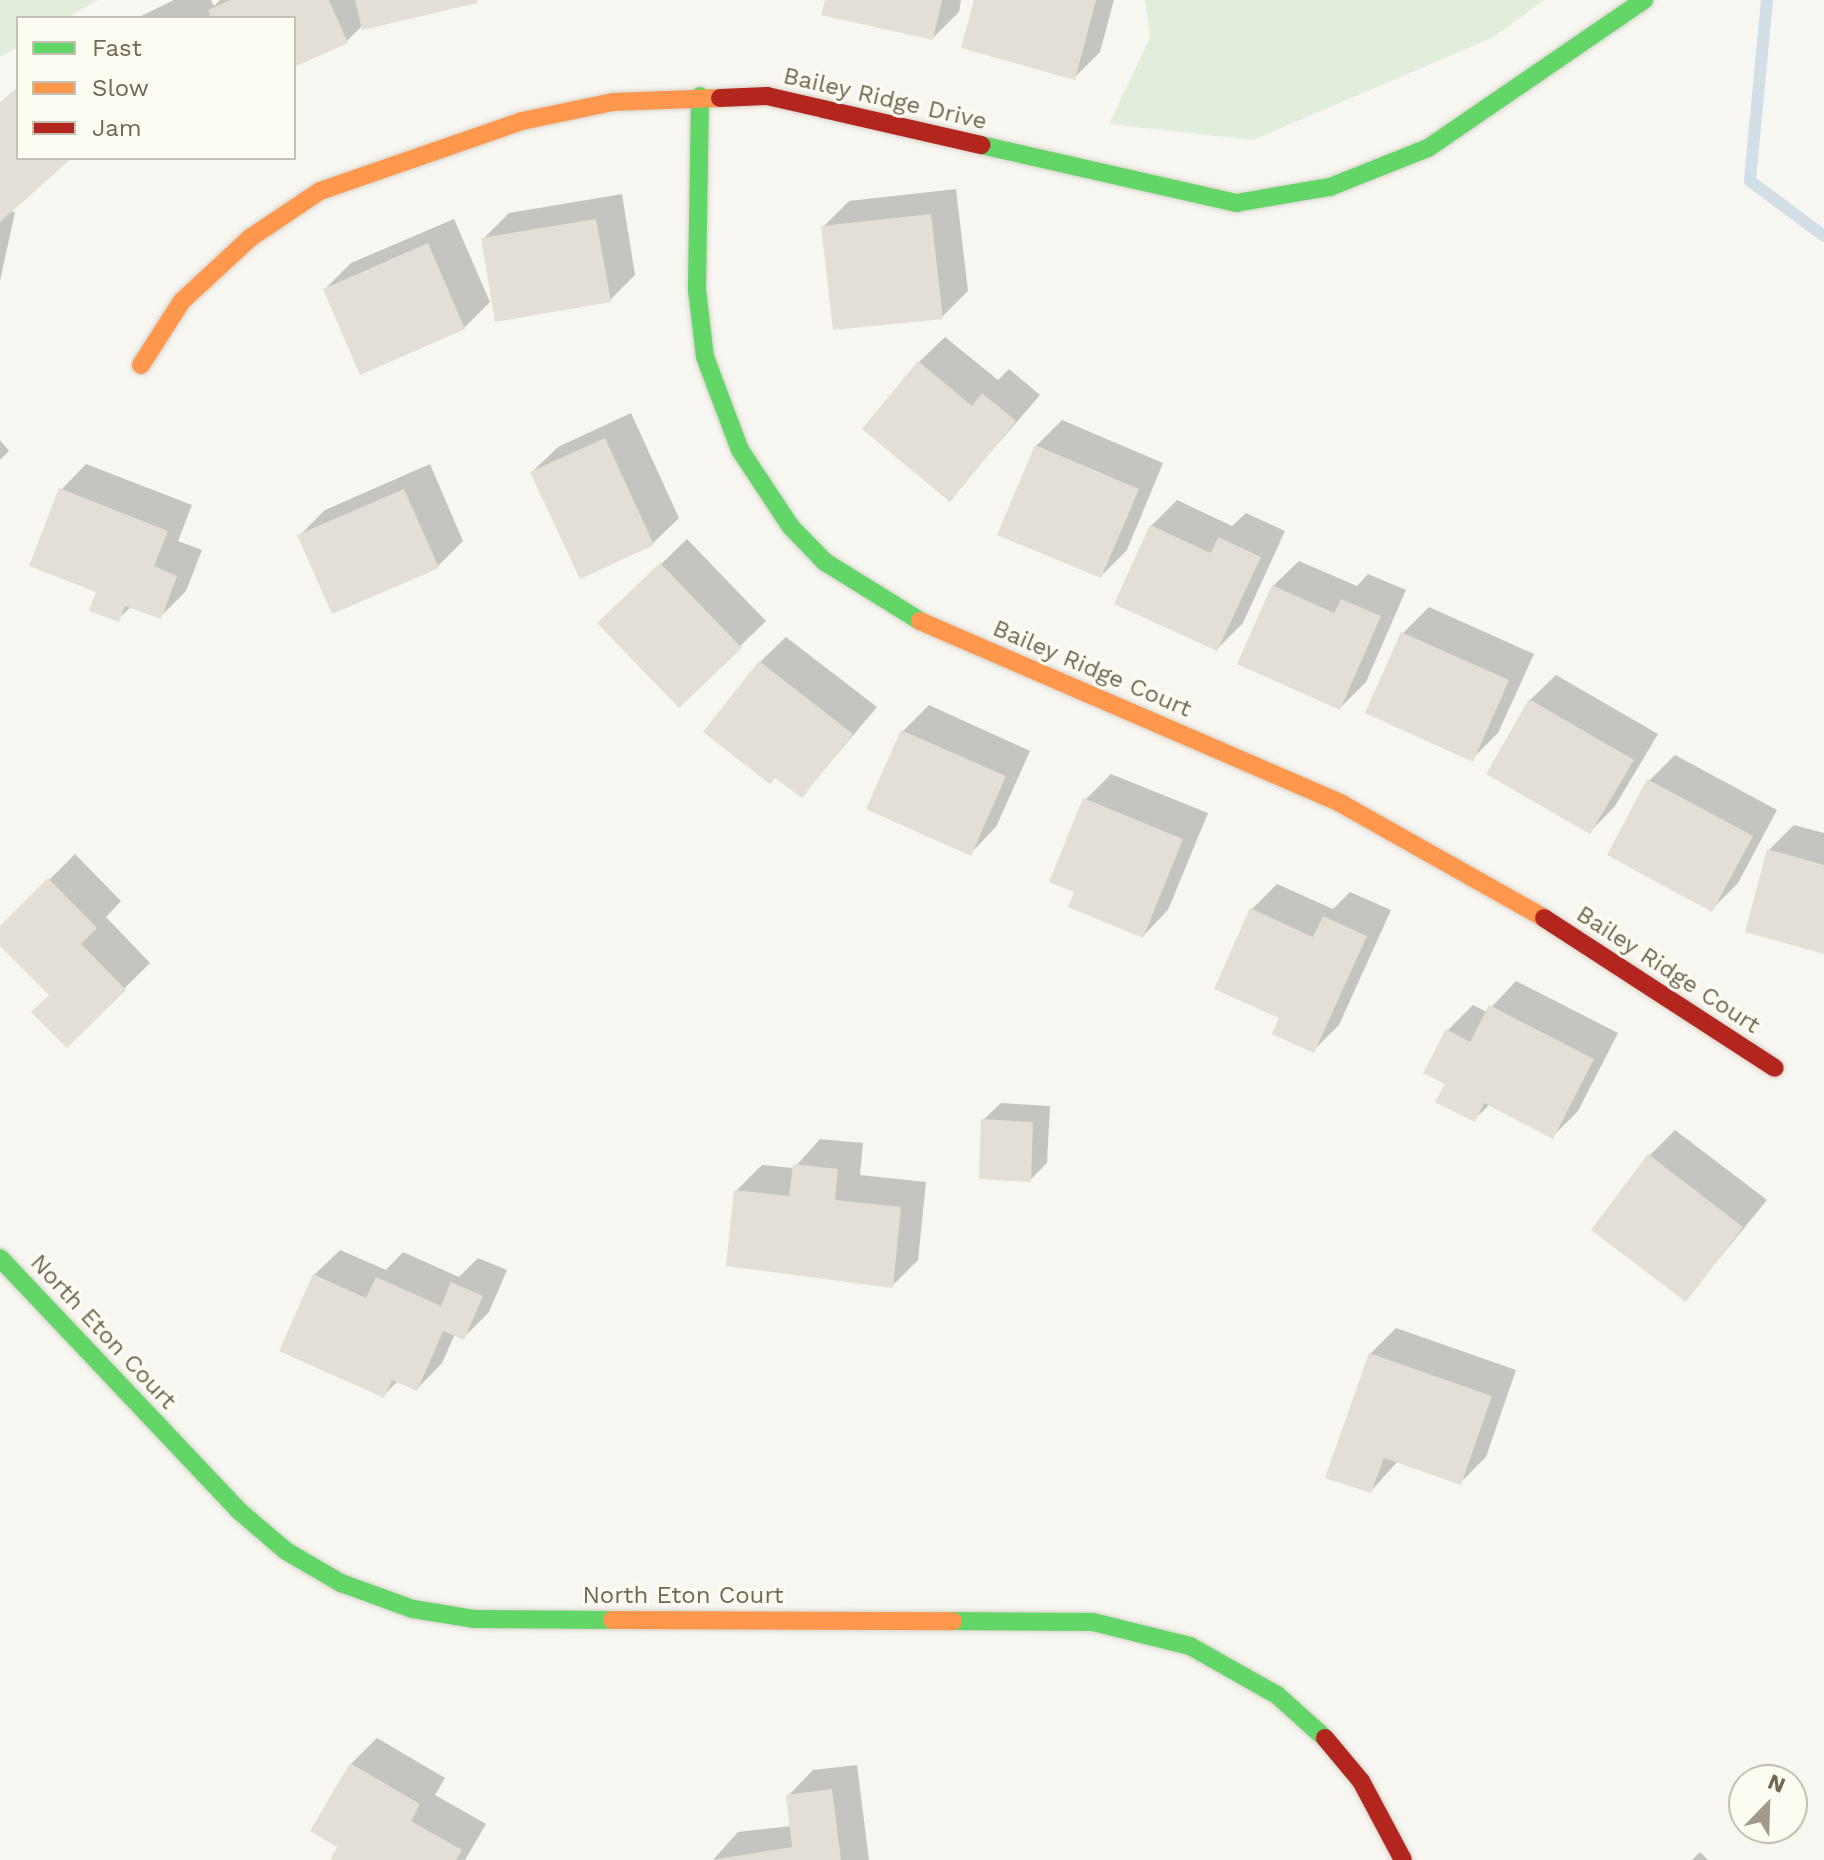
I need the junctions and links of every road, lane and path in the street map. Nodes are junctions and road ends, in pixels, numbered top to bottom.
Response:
1 (1644, 0) edge
2 (700, 96) junction
3 (141, 365) dead end
4 (1775, 1068) dead end
5 (0, 1258) edge
6 (1403, 1860) edge

1 - 2 street, Bailey Ridge Drive
2 - 3 street, Bailey Ridge Drive
2 - 4 street, Bailey Ridge Court
5 - 6 street, North Eton Court

